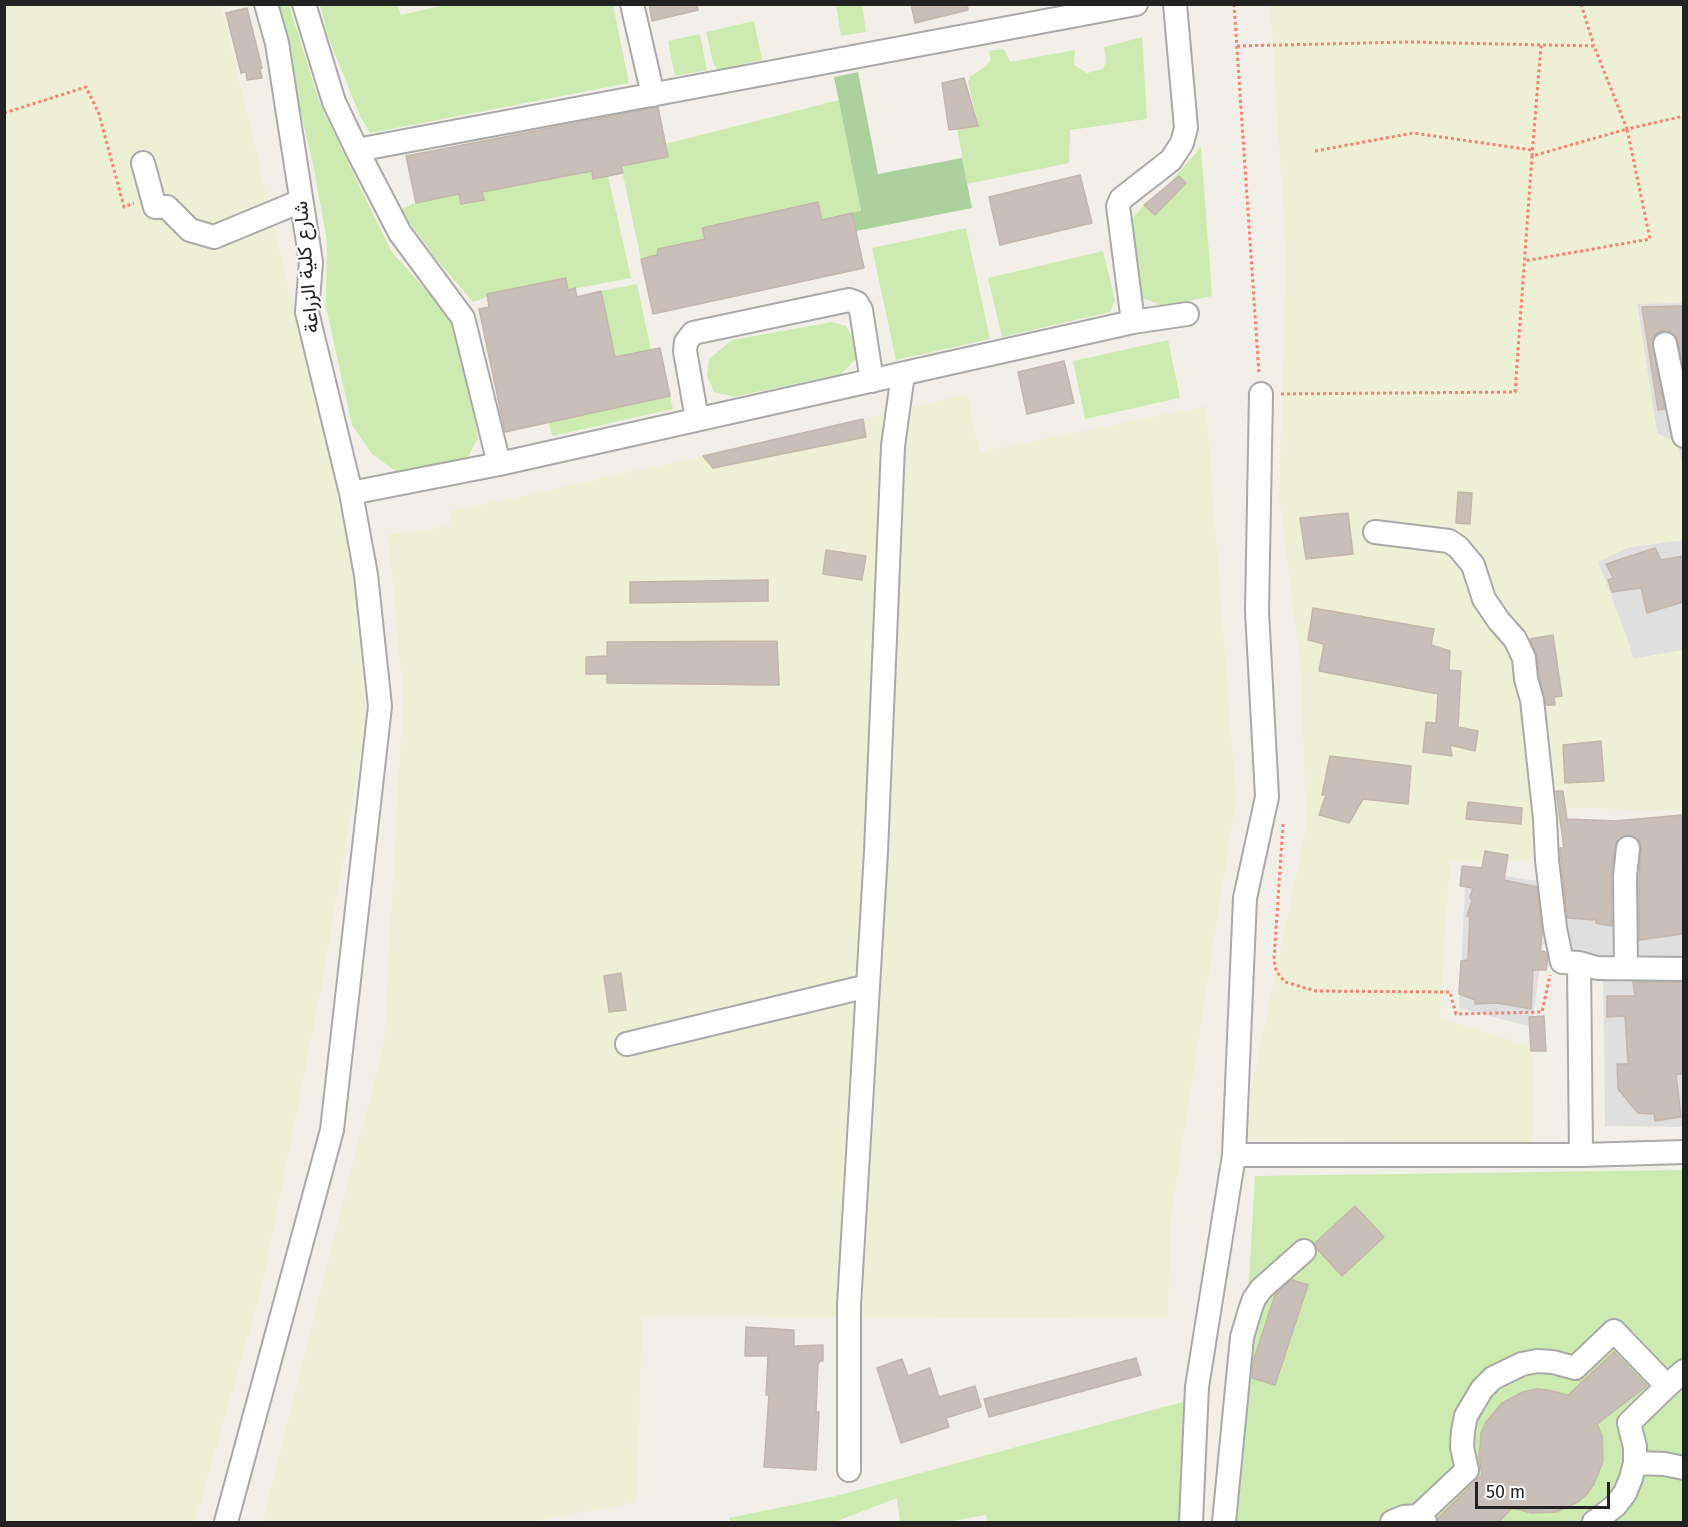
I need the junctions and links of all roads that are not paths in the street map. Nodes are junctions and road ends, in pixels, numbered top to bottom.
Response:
1 (266, 4) edge
2 (304, 4) edge
3 (632, 4) edge
4 (1136, 4) edge
5 (1175, 4) edge
6 (653, 94) junction
7 (357, 150) junction
8 (143, 163) dead end
9 (301, 201) junction
10 (1187, 314) dead end
11 (1133, 322) junction
12 (1665, 344) dead end
13 (903, 374) junction
14 (872, 381) junction
15 (1261, 394) road end
16 (697, 419) junction
17 (1683, 436) edge
18 (499, 464) junction
19 (351, 493) junction
20 (1375, 532) dead end
21 (1628, 848) dead end
22 (1570, 958) junction
23 (1626, 968) junction
24 (1683, 969) edge
25 (868, 986) junction
26 (627, 1044) dead end
27 (1683, 1152) edge
28 (1234, 1155) junction
29 (1581, 1155) junction
30 (1304, 1251) dead end
31 (1675, 1379) edge
32 (1635, 1463) junction
33 (1683, 1468) edge
34 (849, 1470) dead end
35 (1421, 1519) edge
36 (226, 1522) edge
37 (1191, 1522) edge
38 (1224, 1522) edge
39 (1392, 1522) edge
40 (1594, 1522) edge

1 - 9 street, شارع كلية الزراعة
2 - 7 street
3 - 6 street
4 - 6 street
5 - 11 street
6 - 7 street
7 - 18 street
8 - 9 street
9 - 19 street, شارع كلية الزراعة
10 - 11 street
11 - 13 street
12 - 17 street
13 - 14 street
13 - 25 street
14 - 16 street
14 - 16 street
15 - 28 street
16 - 18 street
18 - 19 street
19 - 36 street, شارع كلية الزراعة
20 - 22 street
21 - 23 street
22 - 23 street
22 - 29 street
23 - 24 street
25 - 26 street
25 - 34 street
27 - 29 street
28 - 29 street
28 - 37 street
30 - 38 street
31 - 32 street
31 - 35 street
32 - 33 street
32 - 40 street
35 - 39 street

